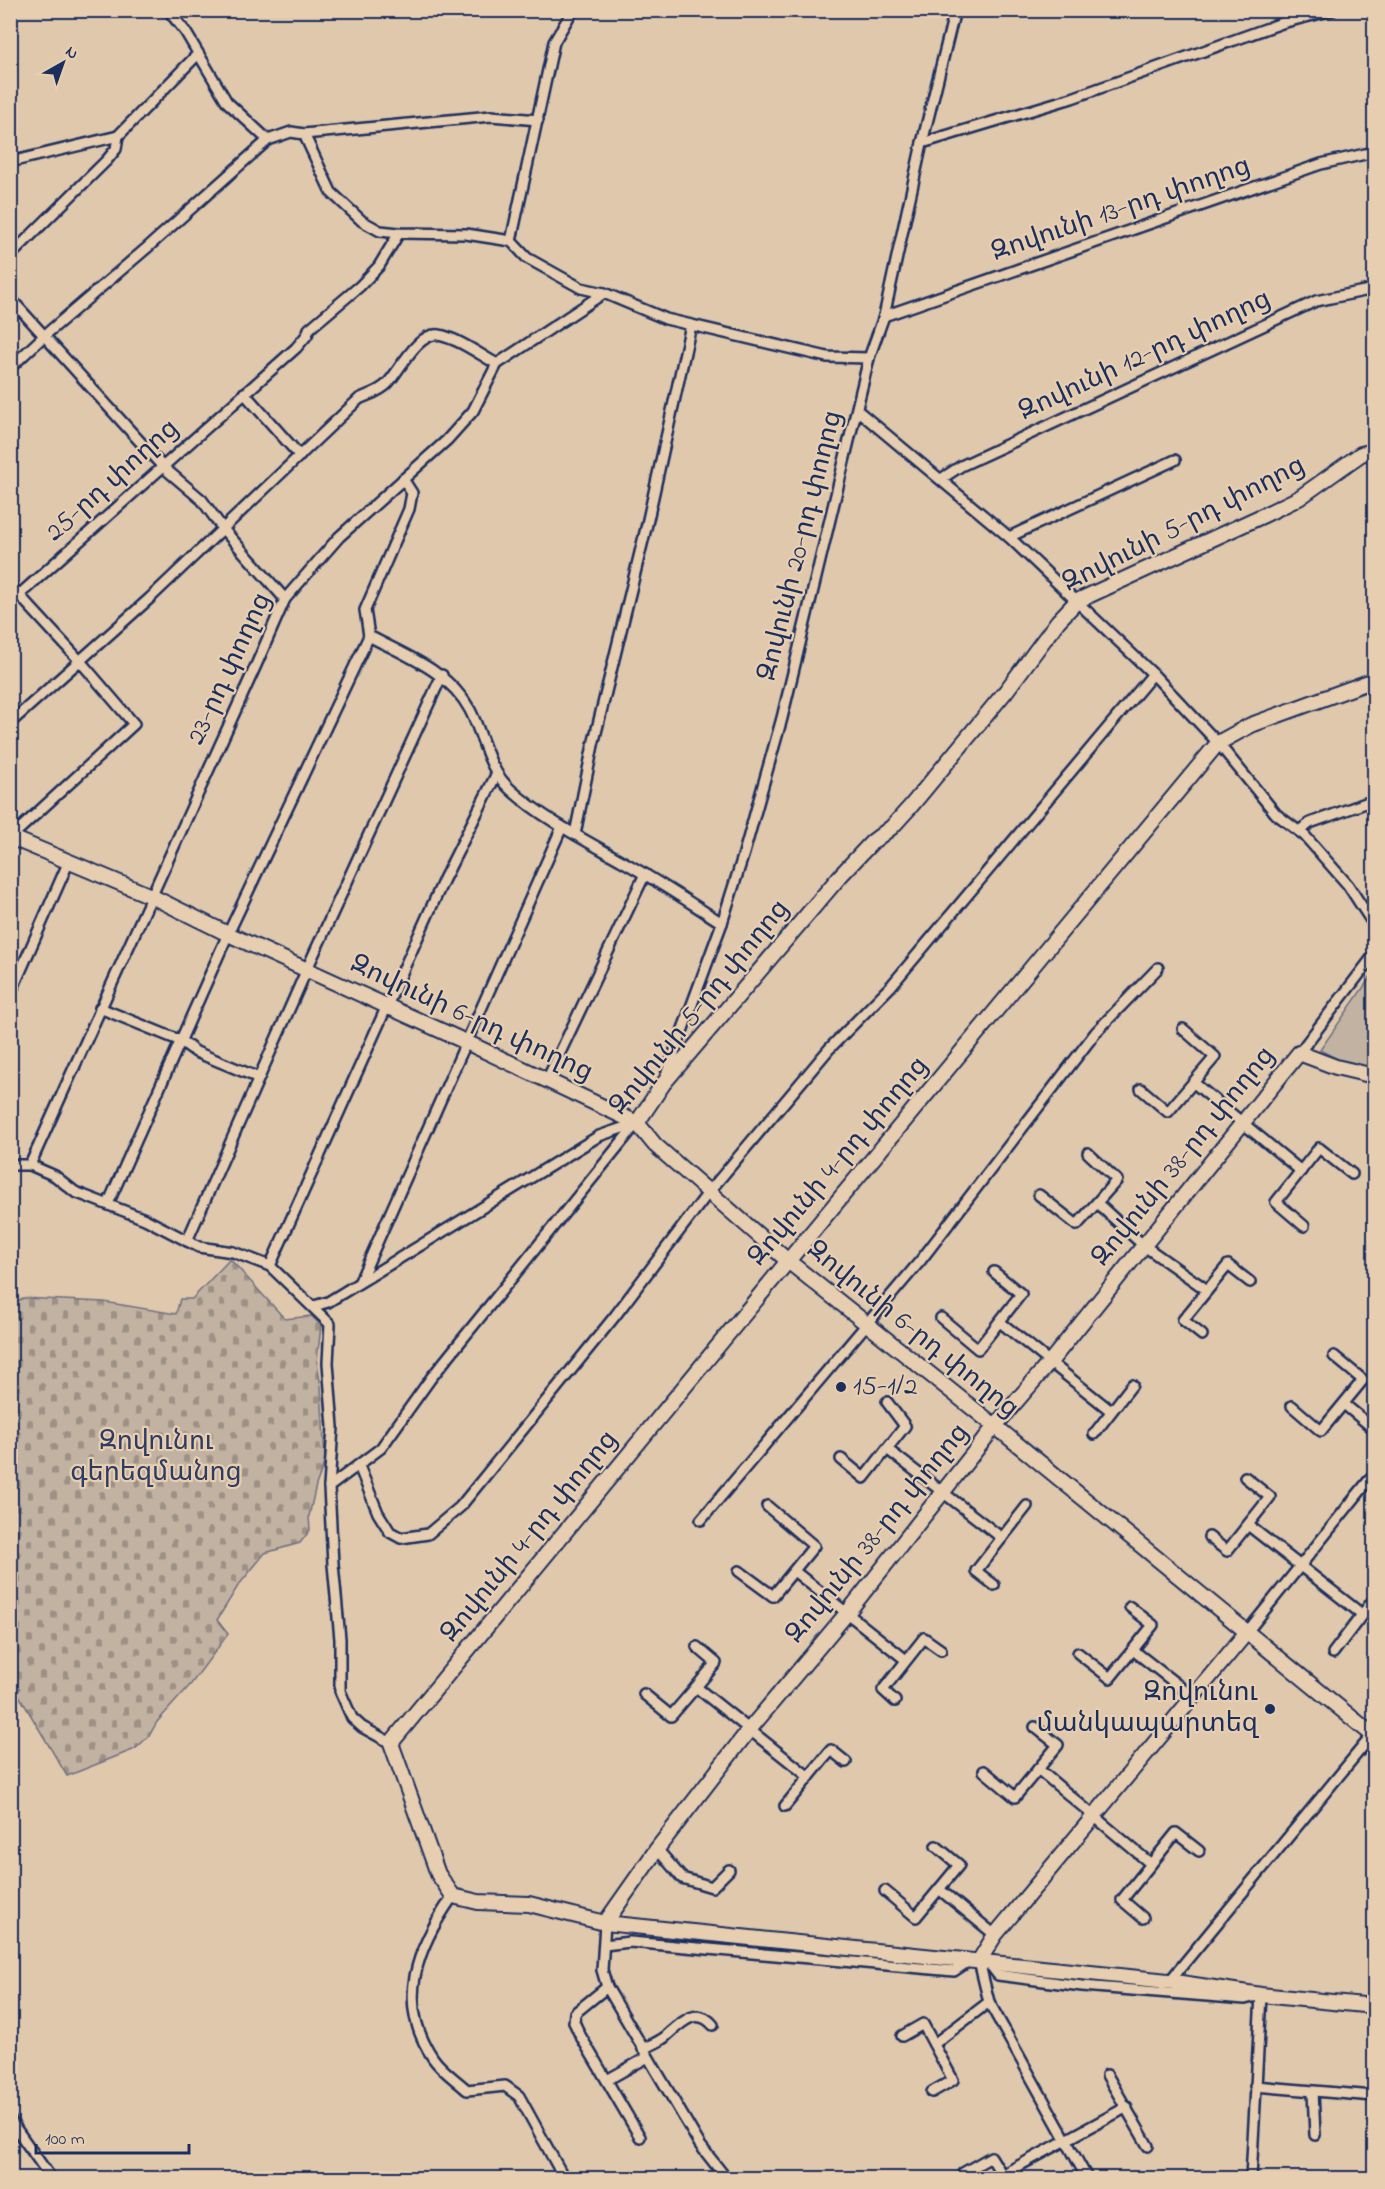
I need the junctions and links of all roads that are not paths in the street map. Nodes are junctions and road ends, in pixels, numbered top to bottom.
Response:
1 (168, 10) edge
2 (573, 10) edge
3 (955, 10) edge
4 (1333, 10) edge
5 (198, 54) junction
6 (538, 120) junction
7 (304, 134) junction
8 (118, 136) junction
9 (268, 140) junction
10 (922, 143) junction
11 (1374, 152) edge
12 (10, 162) edge
13 (399, 233) junction
14 (512, 241) junction
15 (10, 256) edge
16 (1374, 289) edge
17 (604, 293) junction
18 (10, 298) edge
19 (884, 316) junction
20 (691, 325) junction
21 (45, 335) junction
22 (869, 358) junction
23 (497, 364) junction
24 (10, 368) edge
25 (244, 393) junction
26 (857, 410) junction
27 (1374, 451) edge
28 (300, 456) junction
29 (1175, 460) dead end
30 (163, 467) junction
31 (403, 479) junction
32 (941, 479) junction
33 (223, 529) junction
34 (1009, 537) junction
35 (10, 585) edge
36 (20, 595) junction
37 (285, 599) junction
38 (1077, 601) junction
39 (10, 603) edge
40 (369, 636) junction
41 (80, 661) junction
42 (1153, 674) junction
43 (442, 675) junction
44 (1374, 680) edge
45 (10, 723) edge
46 (1218, 743) junction
47 (496, 775) junction
48 (1374, 800) edge
49 (562, 827) junction
50 (1299, 831) junction
51 (575, 834) junction
52 (11, 837) edge
53 (69, 861) junction
54 (645, 874) junction
55 (151, 896) junction
56 (722, 923) junction
57 (1374, 925) edge
58 (228, 934) junction
59 (1374, 956) edge
60 (1158, 968) dead end
61 (307, 969) junction
62 (10, 995) edge
63 (387, 1005) junction
64 (100, 1008) junction
65 (1183, 1029) dead end
66 (181, 1041) junction
67 (466, 1042) junction
68 (1299, 1053) junction
69 (1374, 1076) edge
70 (259, 1078) junction
71 (547, 1080) junction
72 (1194, 1083) junction
73 (663, 1084) junction
74 (1142, 1089) dead end
75 (1242, 1123) junction
76 (637, 1124) junction
77 (1089, 1153) dead end
78 (10, 1165) edge
79 (30, 1165) junction
80 (1301, 1171) junction
81 (1352, 1174) dead end
82 (708, 1193) junction
83 (1039, 1195) dead end
84 (1097, 1203) junction
85 (108, 1204) junction
86 (1304, 1226) dead end
87 (187, 1240) junction
88 (1143, 1245) junction
89 (788, 1261) junction
90 (270, 1266) junction
91 (994, 1272) dead end
92 (360, 1281) junction
93 (1250, 1282) dead end
94 (1208, 1290) junction
95 (314, 1306) junction
96 (941, 1318) dead end
97 (999, 1322) junction
98 (868, 1324) junction
99 (1202, 1335) dead end
100 (1334, 1356) dead end
101 (1050, 1362) junction
102 (1132, 1385) dead end
103 (887, 1402) dead end
104 (1344, 1404) junction
105 (1292, 1406) dead end
106 (1111, 1411) junction
107 (995, 1426) junction
108 (1374, 1429) edge
109 (1094, 1434) dead end
110 (887, 1449) junction
111 (841, 1459) dead end
112 (359, 1466) junction
113 (1374, 1474) edge
114 (1245, 1477) dead end
115 (329, 1487) junction
116 (942, 1493) junction
117 (766, 1506) dead end
118 (1027, 1506) dead end
119 (701, 1520) dead end
120 (1248, 1525) junction
121 (1209, 1536) dead end
122 (1002, 1538) junction
123 (1301, 1567) junction
124 (740, 1571) dead end
125 (794, 1571) junction
126 (994, 1586) dead end
127 (1374, 1599) edge
128 (1130, 1607) dead end
129 (848, 1612) junction
130 (1363, 1614) junction
131 (1247, 1632) junction
132 (697, 1647) dead end
133 (941, 1650) dead end
134 (1133, 1650) junction
135 (1078, 1653) dead end
136 (1333, 1653) dead end
137 (906, 1660) junction
138 (696, 1687) junction
139 (644, 1694) dead end
140 (1193, 1697) junction
141 (896, 1701) dead end
142 (1035, 1726) dead end
143 (749, 1730) junction
144 (1374, 1735) edge
145 (391, 1743) junction
146 (846, 1762) dead end
147 (1038, 1768) junction
148 (984, 1771) dead end
149 (809, 1777) junction
150 (785, 1806) dead end
151 (1093, 1815) junction
152 (936, 1846) dead end
153 (657, 1849) junction
154 (1199, 1851) dead end
155 (1151, 1864) junction
156 (729, 1870) dead end
157 (939, 1888) junction
158 (885, 1891) dead end
159 (453, 1896) junction
160 (1143, 1918) dead end
161 (606, 1923) junction
162 (995, 1935) junction
163 (604, 1945) junction
164 (979, 1961) junction
165 (1166, 1987) junction
166 (607, 1988) junction
167 (1261, 1995) junction
168 (989, 2002) junction
169 (1374, 2006) edge
170 (713, 2025) dead end
171 (902, 2036) dead end
172 (934, 2044) junction
173 (646, 2053) junction
174 (1107, 2074) dead end
175 (607, 2080) junction
176 (1254, 2086) junction
177 (932, 2092) dead end
178 (1313, 2092) junction
179 (1374, 2096) edge
180 (1126, 2107) junction
181 (10, 2120) edge
182 (1315, 2134) dead end
183 (640, 2136) dead end
184 (1066, 2140) junction
185 (1148, 2145) dead end
186 (963, 2173) dead end
187 (1003, 2177) edge
188 (51, 2178) edge
189 (564, 2178) edge
190 (726, 2178) edge
191 (1088, 2178) edge
192 (1251, 2178) edge

1 - 5 street
2 - 6 street
3 - 10 street, Զովունի 20-րդ փողոց
4 - 10 street
5 - 8 street
5 - 9 street
6 - 7 street
6 - 14 street
7 - 9 street
7 - 13 street
8 - 12 street
8 - 15 street
9 - 21 street
10 - 19 street, Զովունի 20-րդ փողոց
11 - 19 street, Զովունի 13-րդ փողոց
13 - 14 street
13 - 25 street, 25-րդ փողոց
14 - 17 street
16 - 32 street, Զովունի 12-րդ փողոց
17 - 20 street
17 - 23 street, 23-րդ փողոց
18 - 21 street
19 - 22 street, Զովունի 20-րդ փողոց
20 - 22 street
20 - 51 street
21 - 24 street
21 - 30 street
22 - 26 street, Զովունի 20-րդ փողոց
23 - 28 street
23 - 31 street, 23-րդ փողոց
25 - 28 street
25 - 30 street, 25-րդ փողոց
26 - 32 street
26 - 56 street, Զովունի 20-րդ փողոց
27 - 38 street, Զովունի 5-րդ փողոց
28 - 33 street
29 - 34 street
30 - 33 street
30 - 36 street, 25-րդ փողոց
31 - 37 street, 23-րդ փողոց
31 - 40 street
32 - 34 street
33 - 37 street
33 - 41 street
34 - 38 street
35 - 36 street
36 - 39 street, 25-րդ փողոց
36 - 41 street
37 - 55 street, 23-րդ փողոց
38 - 42 street
38 - 73 street, Զովունի 5-րդ փողոց
40 - 43 street
40 - 58 street
41 - 45 street
41 - 52 street
42 - 46 street
42 - 82 street
43 - 47 street
43 - 61 street
44 - 46 street, Զովունի 4-րդ փողոց
46 - 50 street
46 - 89 street, Զովունի 4-րդ փողոց
47 - 49 street
47 - 63 street
48 - 50 street
49 - 51 street
49 - 67 street
50 - 57 street
51 - 54 street
52 - 53 street, Զովունի 6-րդ փողոց
53 - 55 street, Զովունի 6-րդ փողոց
53 - 62 street
54 - 56 street
54 - 71 street
55 - 58 street, Զովունի 6-րդ փողոց
55 - 64 street, 23-րդ փողոց
56 - 73 street, Զովունի 20-րդ փողոց
58 - 61 street, Զովունի 6-րդ փողոց
58 - 66 street
59 - 68 street, Զովունի 38-րդ փողոց
60 - 98 street
61 - 63 street, Զովունի 6-րդ փողոց
61 - 70 street
63 - 67 street, Զովունի 6-րդ փողոց
63 - 90 street
64 - 66 street
64 - 79 street, 23-րդ փողոց
65 - 72 street
66 - 70 street
66 - 85 street
67 - 71 street, Զովունի 6-րդ փողոց
67 - 92 street
68 - 69 street
68 - 75 street, Զովունի 38-րդ փողոց
70 - 87 street
71 - 76 street, Զովունի 6-րդ փողոց
72 - 74 street
72 - 75 street
73 - 76 street, Զովունի 5-րդ փողոց
75 - 80 street
75 - 88 street, Զովունի 38-րդ փողոց
76 - 82 street, Զովունի 6-րդ փողոց
76 - 92 street
76 - 112 street, Զովունի 5-րդ փողոց
77 - 84 street
78 - 79 street
79 - 85 street
80 - 81 street
80 - 86 street
82 - 89 street, Զովունի 6-րդ փողոց
82 - 112 street
83 - 84 street
84 - 88 street
85 - 87 street
87 - 90 street
88 - 94 street
88 - 101 street, Զովունի 38-րդ փողոց
89 - 98 street, Զովունի 6-րդ փողոց
89 - 145 street, Զովունի 4-րդ փողոց
90 - 95 street
91 - 97 street
92 - 95 street
93 - 94 street
94 - 99 street
95 - 115 street
96 - 97 street
97 - 101 street
98 - 107 street, Զովունի 6-րդ փողոց
98 - 119 street
100 - 104 street
101 - 106 street
101 - 107 street, Զովունի 38-րդ փողոց
102 - 106 street
103 - 110 street
104 - 105 street
104 - 108 street
106 - 109 street
107 - 116 street, Զովունի 38-րդ փողոց
107 - 131 street, Զովունի 6-րդ փողոց
110 - 111 street
110 - 116 street
112 - 115 street, Զովունի 5-րդ փողոց
113 - 123 street
114 - 120 street
115 - 145 street
116 - 122 street
116 - 129 street, Զովունի 38-րդ փողոց
117 - 125 street
118 - 122 street
120 - 121 street
120 - 123 street
122 - 126 street
123 - 130 street
123 - 131 street
124 - 125 street
125 - 129 street
127 - 130 street
128 - 134 street
129 - 137 street
129 - 143 street, Զովունի 38-րդ փողոց
130 - 136 street
131 - 140 street
131 - 144 street, Զովունի 6-րդ փողոց
132 - 138 street
133 - 137 street
134 - 135 street
134 - 140 street
137 - 141 street
138 - 139 street
138 - 143 street
140 - 151 street
142 - 147 street
143 - 149 street
143 - 153 street, Զովունի 38-րդ փողոց
144 - 165 street
145 - 159 street
146 - 149 street
147 - 148 street
147 - 151 street
149 - 150 street
151 - 155 street
151 - 162 street
152 - 157 street
153 - 156 street
153 - 161 street, Զովունի 38-րդ փողոց
154 - 155 street
155 - 160 street
157 - 158 street
157 - 162 street
159 - 161 street
159 - 189 street
161 - 163 street
161 - 164 street
162 - 164 street
163 - 164 street
163 - 166 street
164 - 165 street
164 - 168 street
165 - 167 street
166 - 173 street
166 - 175 street
167 - 169 street
167 - 176 street
168 - 172 street
168 - 184 street
170 - 173 street
171 - 172 street
172 - 177 street
173 - 175 street
173 - 190 street
174 - 180 street
175 - 183 street
176 - 178 street
176 - 192 street
178 - 179 street
178 - 182 street
180 - 184 street
180 - 185 street
181 - 188 street
184 - 187 street
184 - 191 street
186 - 187 street

